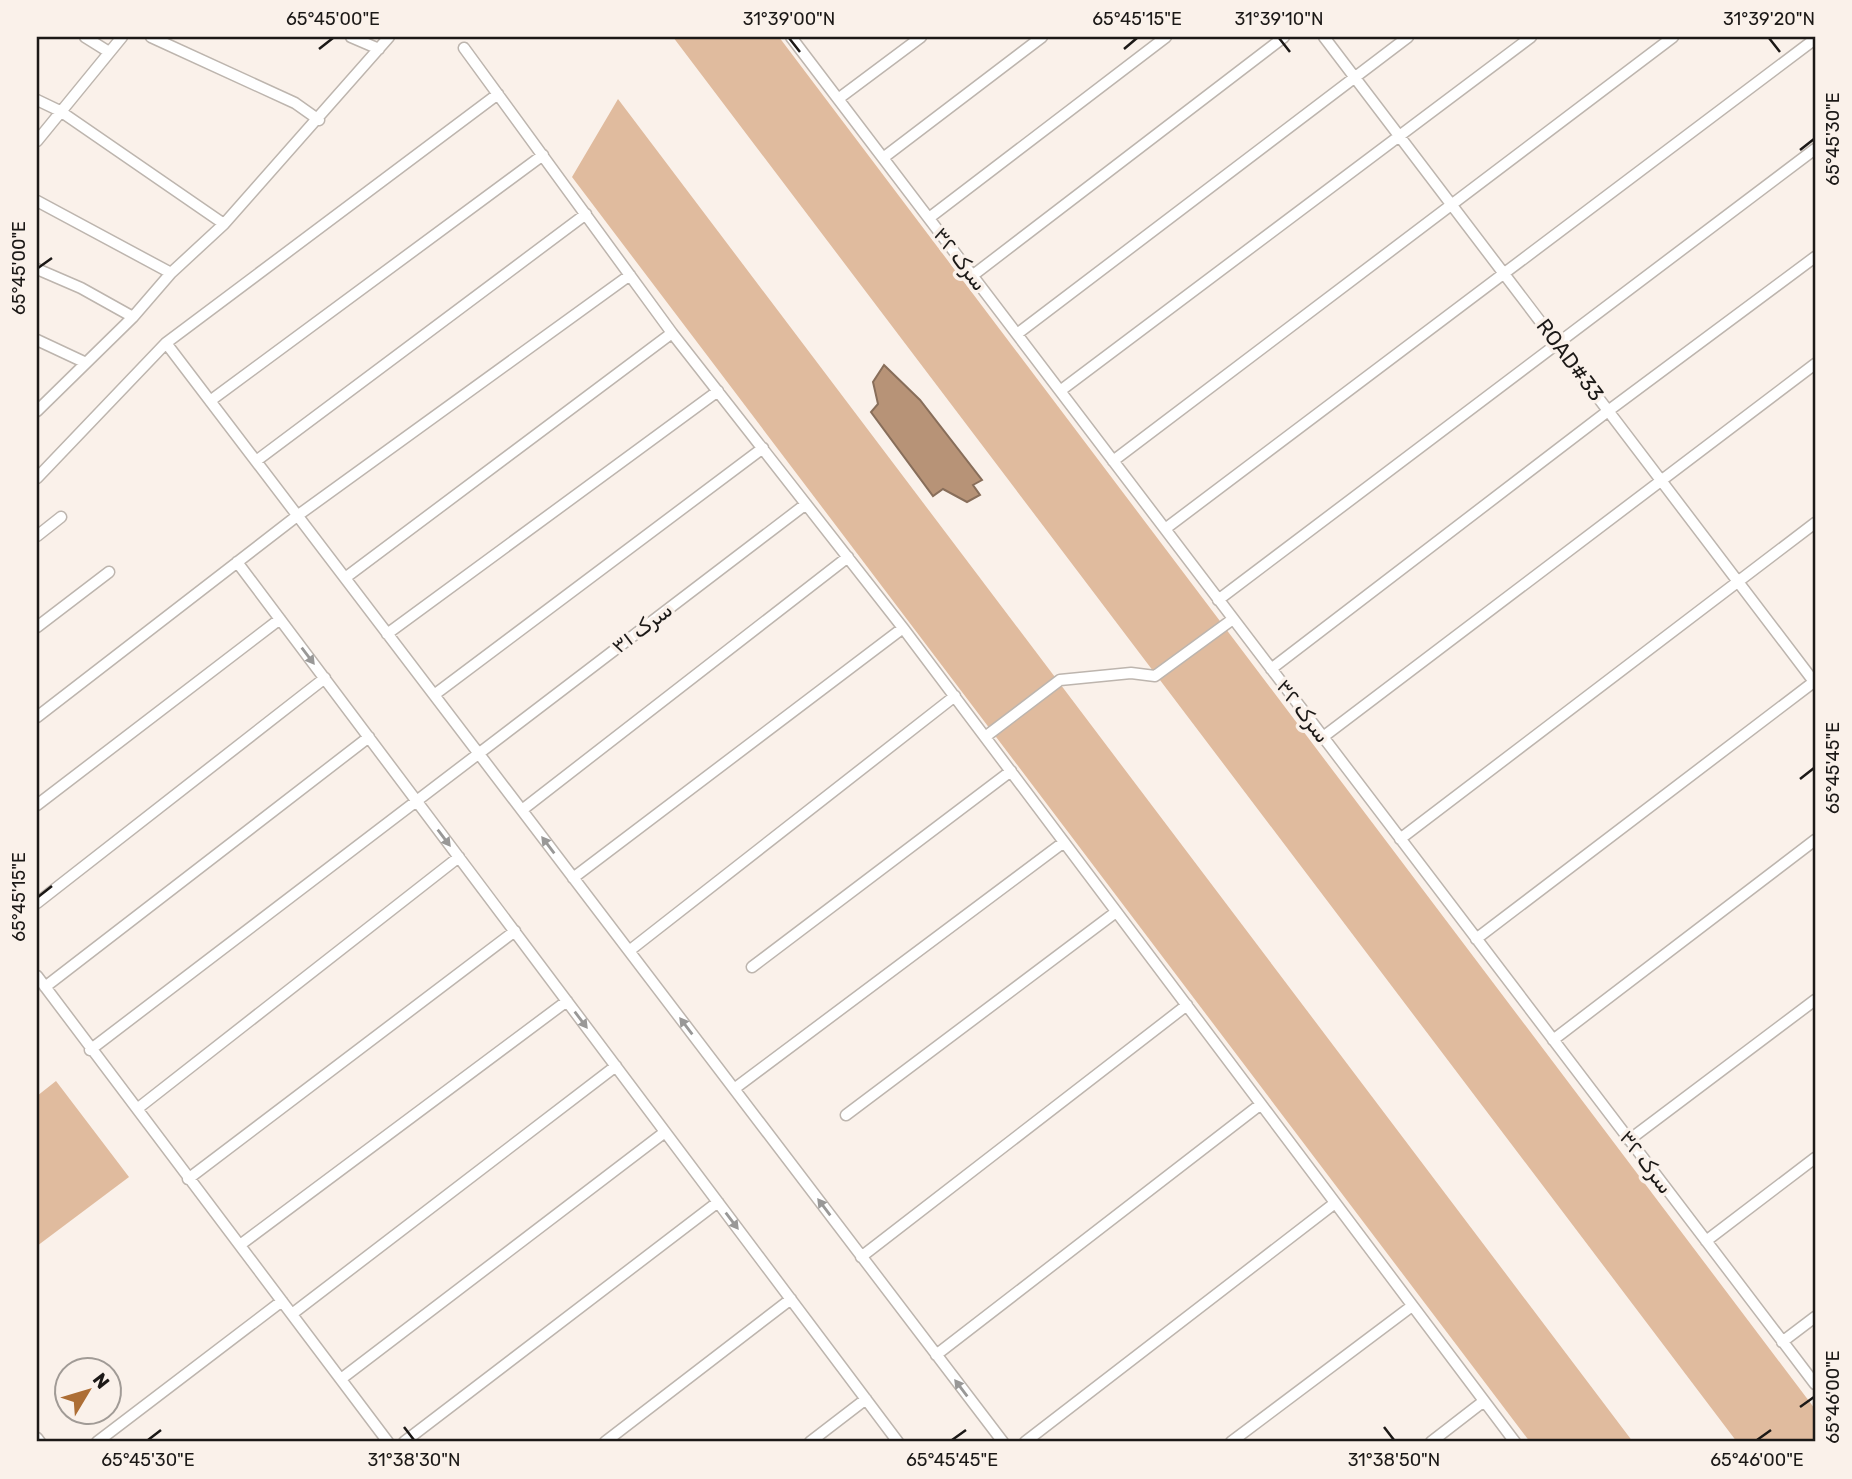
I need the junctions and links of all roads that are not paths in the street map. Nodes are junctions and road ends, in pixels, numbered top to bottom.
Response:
1 (85, 37) edge
2 (122, 37) edge
3 (151, 37) edge
4 (351, 37) edge
5 (389, 37) edge
6 (921, 37) edge
7 (1042, 37) edge
8 (1166, 37) edge
9 (1284, 37) edge
10 (1324, 37) edge
11 (1408, 37) edge
12 (1531, 37) edge
13 (1673, 37) edge
14 (794, 38) edge
15 (1815, 39) edge
16 (464, 47) dead end
17 (379, 49) junction
18 (109, 52) junction
19 (1355, 77) junction
20 (498, 94) junction
21 (838, 99) junction
22 (37, 100) edge
23 (60, 111) junction
24 (319, 120) junction
25 (1400, 136) junction
26 (37, 141) edge
27 (1815, 149) edge
28 (543, 156) junction
29 (883, 158) junction
30 (37, 201) edge
31 (1452, 205) junction
32 (586, 214) junction
33 (929, 218) junction
34 (224, 224) junction
35 (1815, 257) edge
36 (37, 269) edge
37 (171, 273) junction
38 (1504, 274) junction
39 (630, 275) junction
40 (972, 275) junction
41 (133, 317) junction
42 (672, 333) junction
43 (1017, 334) junction
44 (37, 340) edge
45 (166, 343) junction
46 (1557, 343) junction
47 (84, 362) junction
48 (1815, 364) edge
49 (718, 391) junction
50 (1060, 391) junction
51 (210, 401) junction
52 (37, 411) edge
53 (1608, 411) junction
54 (763, 448) junction
55 (256, 461) junction
56 (1113, 461) junction
57 (37, 478) edge
58 (1662, 482) junction
59 (806, 504) junction
60 (298, 516) junction
61 (61, 517) dead end
62 (1815, 523) edge
63 (1165, 529) junction
64 (37, 536) edge
65 (848, 557) junction
66 (237, 562) junction
67 (109, 572) dead end
68 (345, 578) junction
69 (1738, 581) junction
70 (1218, 600) junction
71 (280, 619) junction
72 (1233, 619) junction
73 (37, 627) edge
74 (903, 628) junction
75 (387, 634) junction
76 (1272, 669) junction
77 (325, 678) junction
78 (1815, 682) edge
79 (433, 695) junction
80 (955, 696) junction
81 (37, 717) edge
82 (369, 737) junction
83 (985, 737) junction
84 (1323, 737) junction
85 (478, 752) junction
86 (1011, 771) junction
87 (416, 799) junction
88 (37, 805) edge
89 (522, 810) junction
90 (1400, 839) junction
91 (1815, 840) edge
92 (1064, 842) junction
93 (459, 857) junction
94 (573, 878) junction
95 (37, 903) edge
96 (1116, 912) junction
97 (514, 931) junction
98 (1476, 939) junction
99 (629, 951) junction
100 (752, 967) dead end
101 (37, 976) edge
102 (45, 988) junction
103 (1815, 1000) edge
104 (567, 1001) junction
105 (1187, 1006) junction
106 (1553, 1040) junction
107 (90, 1050) junction
108 (616, 1066) junction
109 (734, 1089) junction
110 (1261, 1104) junction
111 (137, 1109) junction
112 (846, 1115) dead end
113 (665, 1132) junction
114 (1629, 1140) junction
115 (1815, 1158) edge
116 (188, 1178) junction
117 (718, 1202) junction
118 (1335, 1203) junction
119 (1706, 1241) junction
120 (240, 1245) junction
121 (861, 1257) junction
122 (791, 1299) junction
123 (282, 1301) junction
124 (1412, 1306) junction
125 (292, 1314) junction
126 (1815, 1317) edge
127 (1782, 1342) junction
128 (936, 1355) junction
129 (341, 1379) junction
130 (1815, 1384) edge
131 (866, 1399) junction
132 (1484, 1401) junction
133 (37, 1438) edge
134 (40, 1442) edge
135 (97, 1442) edge
136 (388, 1442) edge
137 (404, 1442) edge
138 (606, 1442) edge
139 (810, 1442) edge
140 (898, 1442) edge
141 (1003, 1442) edge
142 (1024, 1442) edge
143 (1231, 1442) edge
144 (1431, 1442) edge
145 (1515, 1442) edge

1 - 18 street
2 - 18 street
3 - 24 street
4 - 17 street
5 - 17 street
6 - 21 street
7 - 29 street
8 - 33 street
9 - 40 street
10 - 19 street, ROAD#33
11 - 19 street
12 - 25 street
13 - 31 street
14 - 21 street, سرک ۳۲
15 - 38 street
16 - 20 street
17 - 24 street
18 - 23 street
19 - 25 street, ROAD#33
19 - 43 street
20 - 28 street
20 - 45 street
21 - 29 street, سرک ۳۲
22 - 23 street
23 - 26 street
23 - 34 street
24 - 34 street
25 - 31 street, ROAD#33
25 - 50 street
27 - 46 street
28 - 32 street
28 - 51 street
29 - 33 street, سرک ۳۲
30 - 37 street
31 - 38 street, ROAD#33
31 - 56 street
32 - 39 street
32 - 55 street
33 - 40 street, سرک ۳۲
34 - 37 street
35 - 53 street
36 - 41 street
37 - 41 street
38 - 46 street, ROAD#33
38 - 63 street
39 - 42 street
39 - 60 street
40 - 43 street, سرک ۳۲
41 - 47 street
42 - 49 street
42 - 68 street
43 - 50 street, سرک ۳۲
44 - 47 street
45 - 51 street
45 - 57 street
46 - 53 street, ROAD#33
46 - 70 street
47 - 52 street
48 - 58 street
49 - 54 street
49 - 75 street
50 - 56 street, سرک ۳۲
51 - 55 street
53 - 58 street, ROAD#33
53 - 76 street
54 - 59 street
54 - 79 street
55 - 60 street
56 - 63 street, سرک ۳۲
58 - 69 street, ROAD#33
58 - 84 street
59 - 65 street
59 - 85 street, سرک ۳۱
60 - 66 street
60 - 68 street
61 - 64 street
62 - 69 street
63 - 70 street, سرک ۳۲
65 - 74 street
65 - 89 street
66 - 71 street
66 - 81 street
67 - 73 street
68 - 75 street
69 - 78 street, ROAD#33
69 - 90 street
70 - 72 street, سرک ۳۲
71 -> 77 street
71 - 88 street
72 - 76 street, سرک ۳۲
72 - 83 street
74 - 80 street
74 - 94 street
75 - 79 street
76 - 84 street, سرک ۳۲
77 - 82 street
77 - 95 street
78 - 98 street
79 - 85 street
80 - 83 street
80 - 99 street
82 - 87 street
82 - 102 street
83 - 86 street
84 - 90 street, سرک ۳۲
85 - 87 street, سرک ۳۱
85 - 89 street
86 - 92 street
86 - 100 street
87 -> 93 street
87 - 107 street, سرک ۳۱
94 -> 89 street
90 - 98 street, سرک ۳۲
91 - 106 street
92 - 96 street
92 - 109 street
93 - 97 street
93 - 111 street
94 - 99 street
96 - 105 street
96 - 112 street
97 - 104 street
97 - 116 street
98 - 106 street, سرک ۳۲
109 -> 99 street
101 - 102 street
102 - 107 street
103 - 114 street
104 -> 108 street
104 - 120 street
105 - 110 street
105 - 121 street
106 - 114 street, سرک ۳۲
107 - 111 street
108 - 113 street
108 - 125 street
121 -> 109 street
110 - 118 street
110 - 128 street
111 - 116 street
113 - 117 street
113 - 129 street
114 - 119 street, سرک ۳۲
115 - 119 street
116 - 120 street
117 -> 122 street
117 - 137 street
118 - 124 street
118 - 142 street
119 - 127 street, سرک ۳۲
120 - 123 street
121 - 128 street
122 - 131 street
122 - 138 street
123 - 125 street
123 - 135 street
124 - 132 street
124 - 143 street
125 - 129 street
126 - 127 street
127 - 130 street, سرک ۳۲
141 -> 128 street
129 - 136 street
131 - 139 street
131 - 140 street
132 - 144 street
132 - 145 street
133 - 134 street

